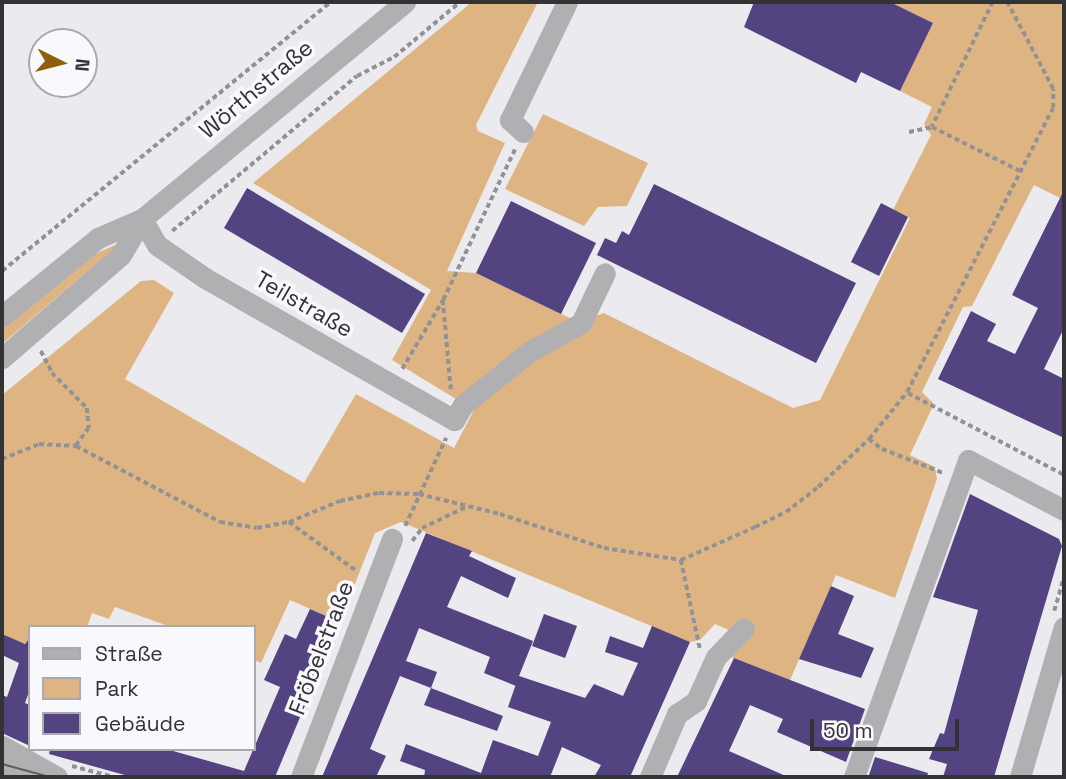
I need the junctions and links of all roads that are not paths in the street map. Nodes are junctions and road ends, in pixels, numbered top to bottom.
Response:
1 (405, 2) edge
2 (567, 2) edge
3 (523, 131) road end
4 (142, 219) junction
5 (605, 273) dead end
6 (2, 316) edge
7 (2, 358) edge
8 (1064, 510) edge
9 (402, 540) road end
10 (1064, 627) edge
11 (744, 628) dead end
12 (2, 746) edge
13 (2, 754) edge
14 (29, 768) edge
15 (2, 769) edge
16 (63, 771) edge
17 (301, 777) edge
18 (650, 777) edge
19 (854, 777) edge
20 (1020, 777) edge

1 - 4 street, Wörthstraße
2 - 3 street
4 - 5 street, Teilstraße
4 - 6 street, Wörthstraße
4 - 7 street, Wörthstraße
8 - 19 street
9 - 17 street, Fröbelstraße
10 - 20 street
11 - 18 street
12 - 14 street
13 - 14 street
14 - 15 street
14 - 16 street

